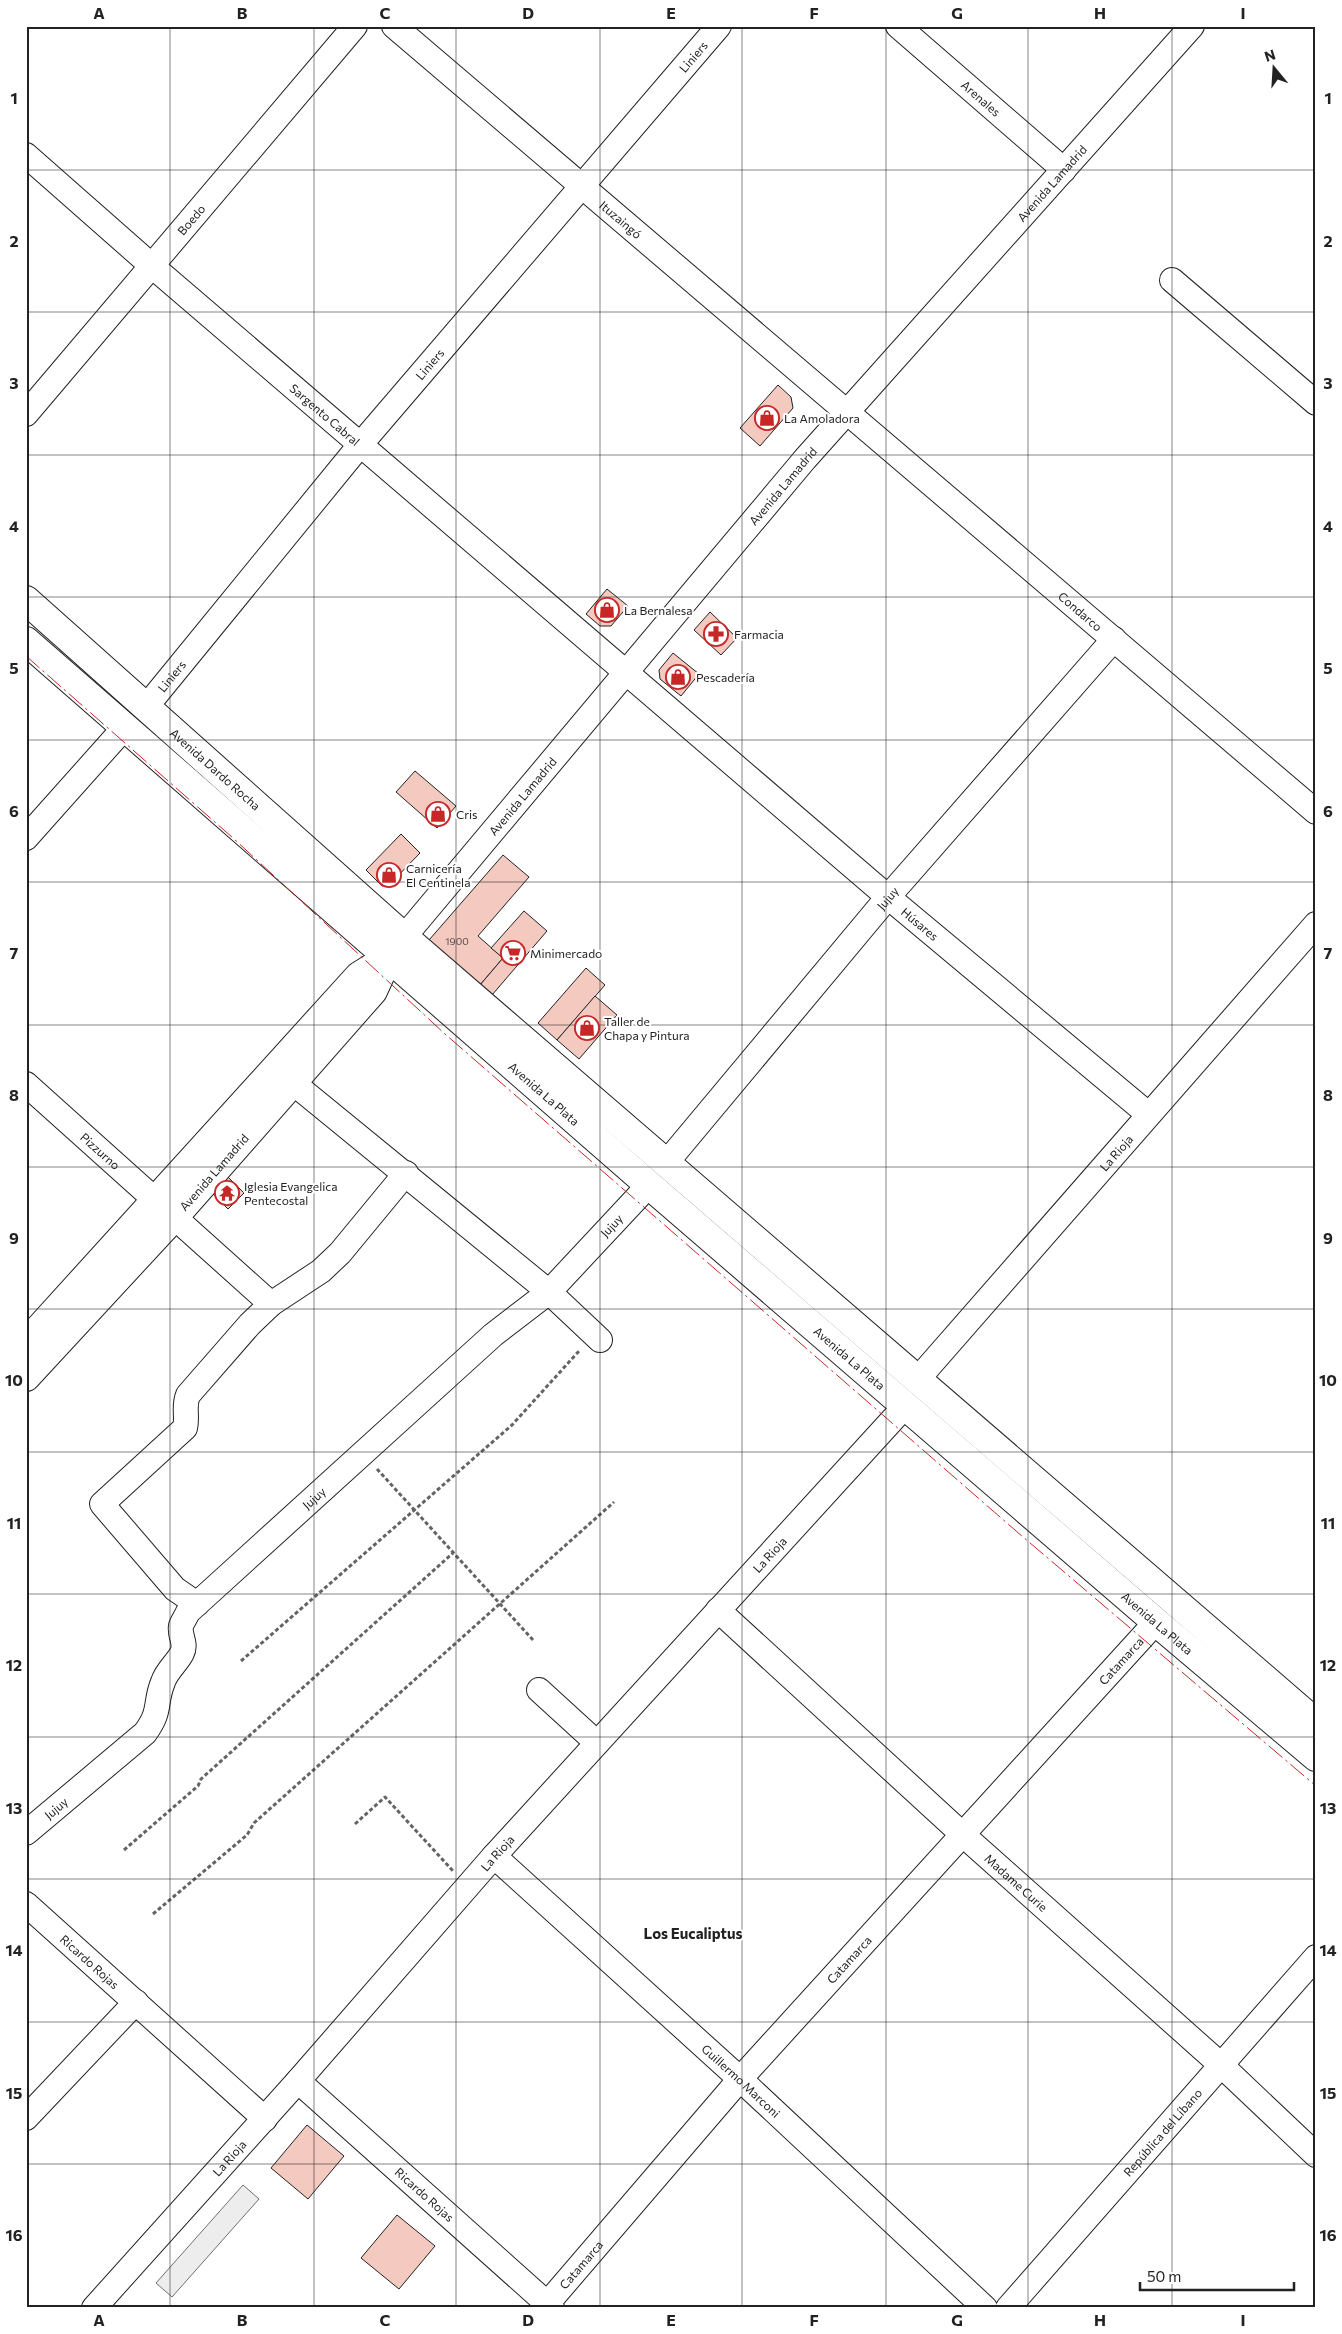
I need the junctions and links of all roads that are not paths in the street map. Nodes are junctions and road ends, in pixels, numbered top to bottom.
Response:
1 (355, 26) edge
2 (394, 26) edge
3 (719, 26) edge
4 (898, 26) edge
5 (1192, 26) edge
6 (26, 156) edge
7 (1064, 170) junction
8 (583, 187) junction
9 (152, 266) junction
10 (1172, 280) dead end
11 (1316, 403) edge
12 (847, 412) junction
13 (26, 414) edge
14 (360, 445) junction
15 (26, 600) edge
16 (1114, 638) junction
17 (26, 641) edge
18 (627, 672) junction
19 (146, 707) junction
20 (124, 727) junction
21 (1316, 812) edge
22 (26, 838) edge
23 (888, 897) junction
24 (1316, 924) edge
25 (404, 937) junction
26 (388, 958) junction
27 (292, 1082) junction
28 (26, 1084) edge
29 (1148, 1114) junction
30 (667, 1162) junction
31 (406, 1173) junction
32 (649, 1185) junction
33 (166, 1208) junction
34 (549, 1292) junction
35 (271, 1304) junction
36 (596, 1336) road end
37 (26, 1342) edge
38 (26, 1376) edge
39 (917, 1380) junction
40 (906, 1405) junction
41 (197, 1604) junction
42 (718, 1610) junction
43 (1156, 1622) junction
44 (539, 1690) dead end
45 (1316, 1723) edge
46 (597, 1742) junction
47 (1316, 1757) edge
48 (26, 1833) edge
49 (962, 1834) junction
50 (494, 1856) junction
51 (26, 1904) edge
52 (1316, 1957) edge
53 (136, 2002) junction
54 (1221, 2065) junction
55 (740, 2079) junction
56 (298, 2082) junction
57 (26, 2118) edge
58 (265, 2118) junction
59 (1316, 2155) edge
60 (550, 2306) edge
61 (94, 2308) edge
62 (985, 2308) edge
63 (1008, 2308) edge

1 - 9 street, Boedo
2 - 8 street, Ituzaingó
3 - 8 street, Liniers
4 - 7 street, Arenales
5 - 7 street, Avenida Lamadrid
6 - 9 street, Sargento Cabral
7 - 12 street, Avenida Lamadrid
8 - 12 street, Ituzaingó
8 - 14 street, Liniers
9 - 13 street, Boedo
9 - 14 street, Sargento Cabral
10 - 11 street
12 - 16 street, Condarco
12 - 18 street, Avenida Lamadrid
14 - 18 street, Sargento Cabral
14 - 19 street, Liniers
15 - 19 main road, Avenida Dardo Rocha
16 - 21 street, Condarco
16 - 23 street, Jujuy
17 - 20 main road
18 - 23 street, Húsares
18 - 25 street, Avenida Lamadrid
19 - 25 main road, Avenida Dardo Rocha
20 - 22 street
20 - 26 main road
23 - 29 street, Húsares
23 - 30 street, Jujuy
24 - 29 street, La Rioja
25 - 26 main road, Avenida Lamadrid
25 - 30 main road
26 - 27 main road, Avenida Lamadrid
26 - 32 main road, Avenida La Plata
26 - 33 main road, Avenida Lamadrid
27 - 31 street
27 - 33 main road, Avenida Lamadrid
28 - 33 street, Pizzurno
29 - 39 street, La Rioja
30 - 39 main road
31 - 34 street
31 - 35 street
32 - 34 street, Jujuy
32 - 40 main road, Avenida La Plata
33 - 35 street, Pizzurno
33 - 37 main road, Avenida Lamadrid
33 - 38 main road, Avenida Lamadrid
34 - 36 street
34 - 41 street, Jujuy
35 - 41 street
39 - 45 main road
40 - 42 street, La Rioja
40 - 43 main road, Avenida La Plata
41 - 48 street, Jujuy
42 - 46 street, La Rioja
42 - 49 street, Madame Curie
43 - 47 main road, Avenida La Plata
43 - 49 street, Catamarca
44 - 46 street
46 - 50 street, La Rioja
49 - 54 street, Madame Curie
49 - 55 street, Catamarca
50 - 55 street, Guillermo Marconi
50 - 56 street, La Rioja
51 - 53 street, Ricardo Rojas
52 - 54 street, República del Líbano
53 - 57 street
53 - 58 street, Ricardo Rojas
54 - 59 street, Madame Curie
54 - 63 street, República del Líbano
55 - 60 street, Catamarca
55 - 62 street, Guillermo Marconi
56 - 58 street, La Rioja
56 - 60 street, Ricardo Rojas
58 - 61 street, La Rioja

